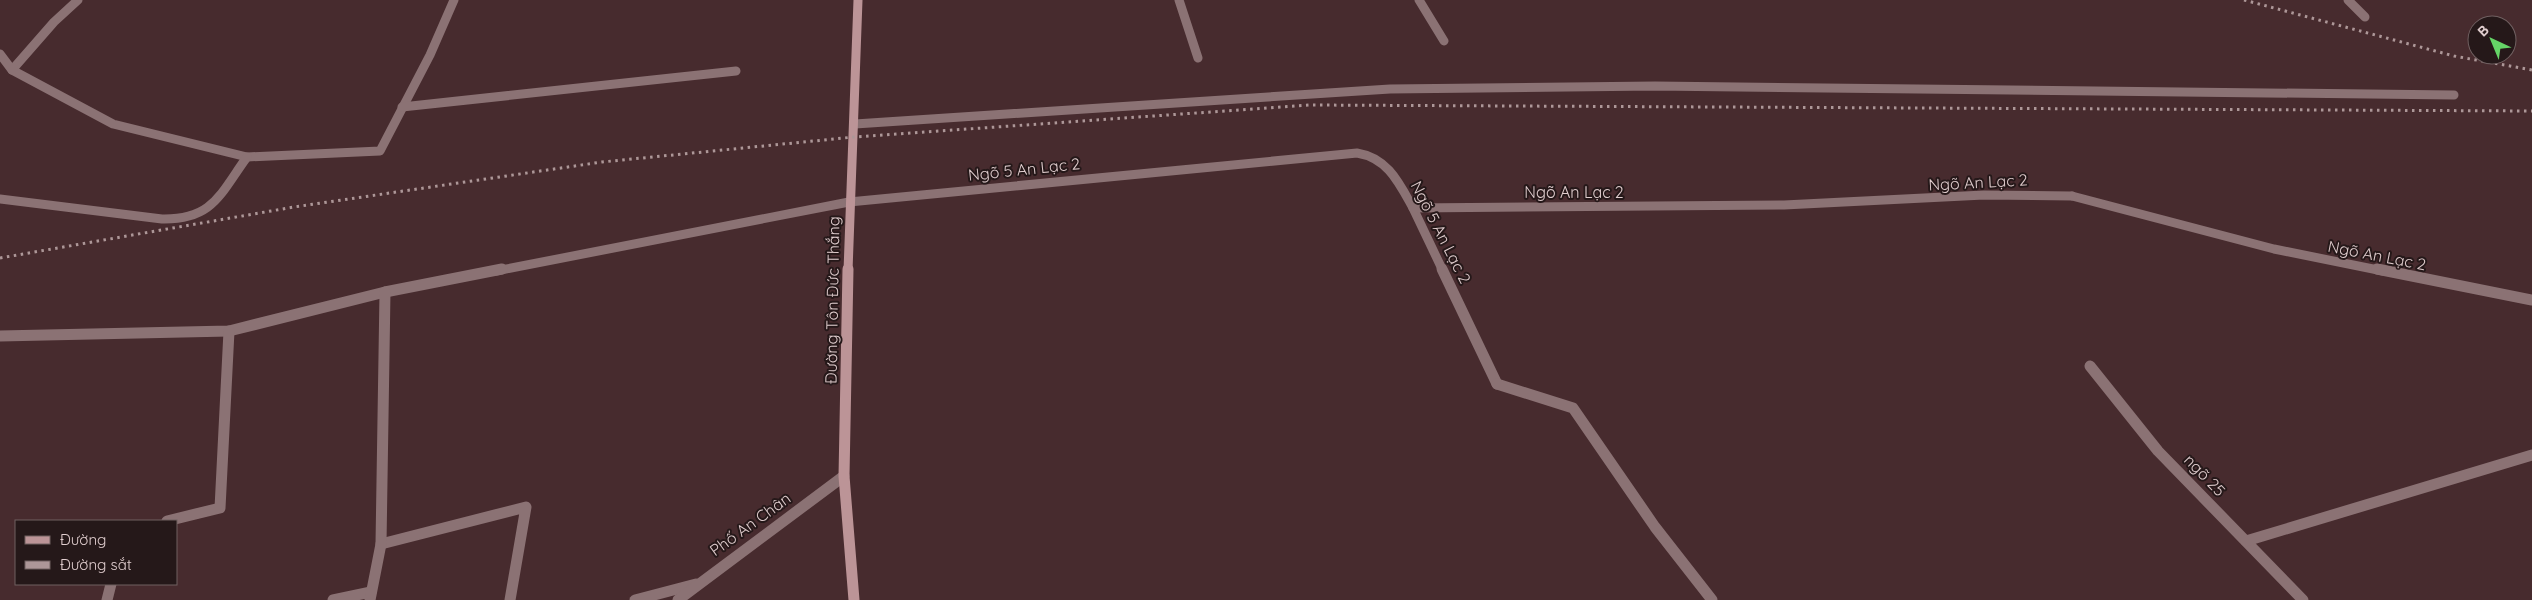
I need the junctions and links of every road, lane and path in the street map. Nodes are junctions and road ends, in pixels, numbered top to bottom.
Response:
1 (78, 0) edge
2 (454, 0) edge
3 (858, 0) edge
4 (1179, 0) edge
5 (1419, 0) edge
6 (2348, 0) edge
7 (2365, 18) dead end
8 (1444, 41) dead end
9 (0, 54) edge
10 (1198, 58) dead end
11 (12, 70) junction
12 (736, 71) dead end
13 (2454, 95) dead end
14 (402, 107) junction
15 (855, 124) junction
16 (247, 157) junction
17 (0, 199) edge
18 (848, 202) junction
19 (1414, 208) junction
20 (385, 292) junction
21 (2532, 300) edge
22 (229, 331) junction
23 (0, 336) edge
24 (2090, 366) dead end
25 (2532, 455) edge
26 (844, 476) junction
27 (171, 520) edge
28 (2246, 541) junction
29 (381, 544) junction
30 (696, 584) junction
31 (112, 585) edge
32 (371, 596) edge
33 (107, 600) edge
34 (333, 600) edge
35 (510, 600) edge
36 (635, 600) edge
37 (678, 600) edge
38 (854, 600) edge
39 (1712, 600) edge
40 (2304, 600) edge

1 - 11 street
2 - 14 street
3 - 15 main road, Đường Tôn Đức Thắng
4 - 10 street
5 - 8 street
6 - 7 street
9 - 11 street
11 - 16 street
12 - 14 street
13 - 15 street
14 - 16 street
15 - 18 main road, Đường Tôn Đức Thắng
16 - 17 street
18 - 19 street, Ngõ 5 An Lạc 2
18 - 20 street, Ngõ 5 An Lạc 2
18 - 26 main road, Đường Tôn Đức Thắng
19 - 21 street, Ngõ An Lạc 2
19 - 39 street, Ngõ 5 An Lạc 2
20 - 22 street, Ngõ 5 An Lạc 2
20 - 29 street
22 - 23 street, Ngõ 5 An Lạc 2
22 - 27 street
24 - 28 street, ngõ 25
25 - 28 street
26 - 30 street, Phố An Chân
26 - 38 main road, Đường Tôn Đức Thắng
28 - 40 street, ngõ 25
29 - 32 street
29 - 35 street
30 - 36 street
30 - 37 street, Phố An Chân
31 - 33 street
32 - 34 street

